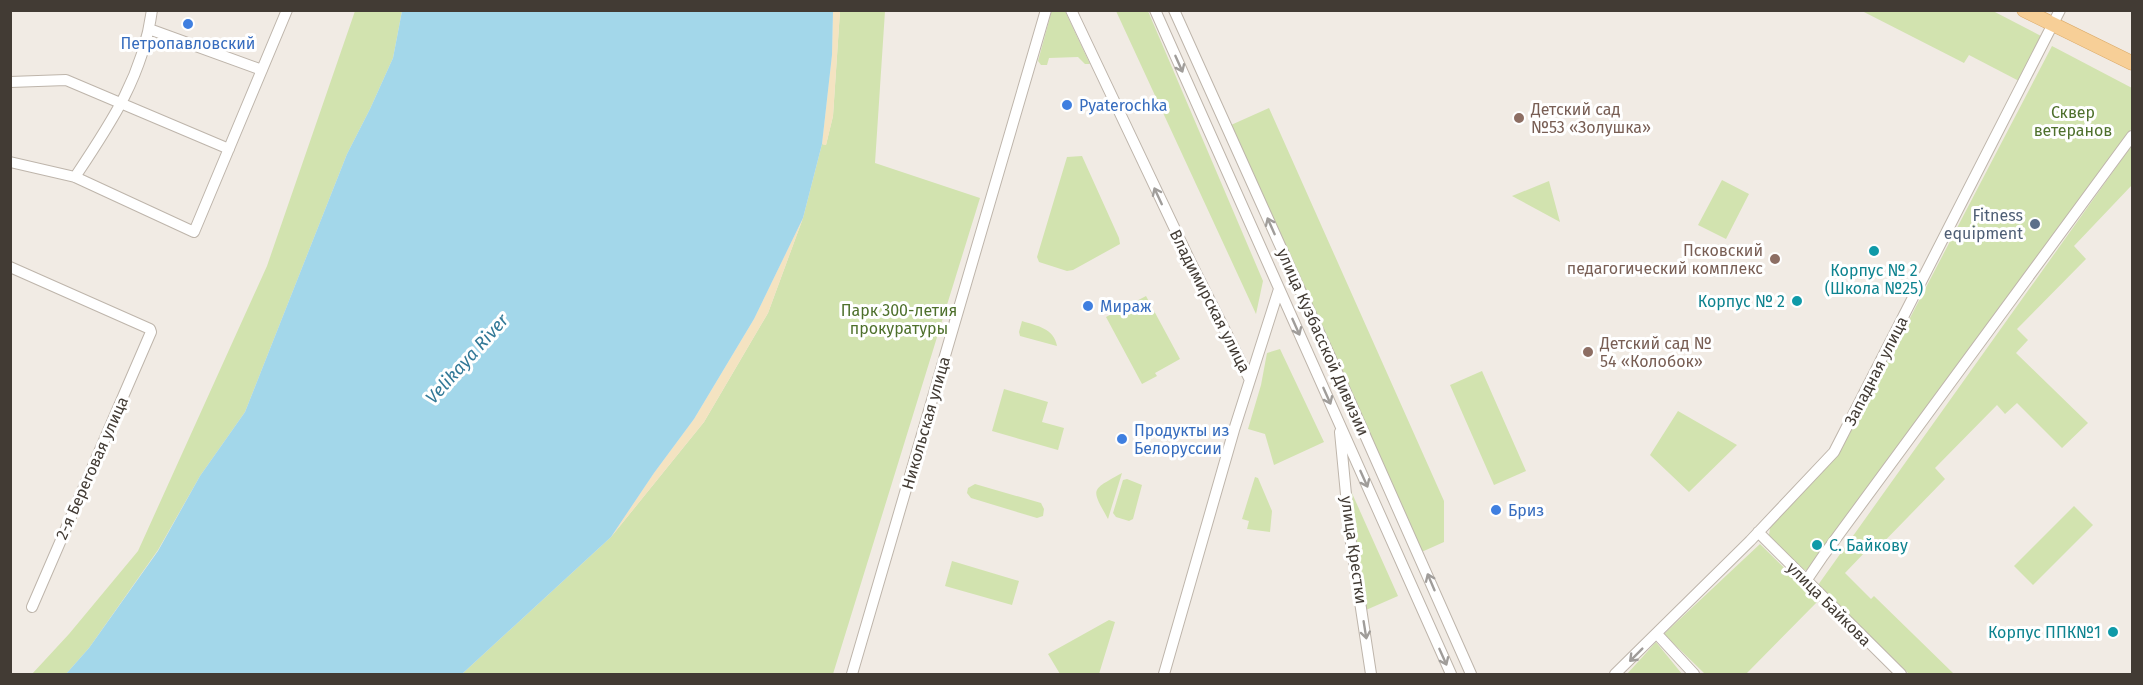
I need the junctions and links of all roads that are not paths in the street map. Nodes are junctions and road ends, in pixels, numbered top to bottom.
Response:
1 (152, 10) edge
2 (287, 10) edge
3 (1046, 10) edge
4 (1071, 10) edge
5 (1155, 10) edge
6 (1174, 10) edge
7 (2024, 10) edge
8 (2060, 10) edge
9 (2053, 24) junction
10 (149, 29) junction
11 (2133, 63) edge
12 (262, 70) junction
13 (10, 82) edge
14 (123, 104) junction
15 (2133, 136) edge
16 (229, 149) junction
17 (10, 162) edge
18 (75, 177) junction
19 (10, 267) edge
20 (1279, 289) junction
21 (1250, 380) junction
22 (1340, 426) junction
23 (1758, 532) junction
24 (1806, 581) junction
25 (32, 607) dead end
26 (1657, 634) junction
27 (852, 675) edge
28 (1164, 675) edge
29 (1371, 675) edge
30 (1451, 675) edge
31 (1471, 675) edge
32 (1615, 675) edge
33 (1694, 675) edge
34 (1901, 675) edge

1 - 10 street
2 - 12 street
3 - 27 street, Никольская улица
21 -> 4 street, Владимирская улица
5 -> 20 street, улица Кузбасской Дивизии
31 -> 6 street, улица Кузбасской Дивизии
7 - 9 main road
8 - 9 street, Западная улица
9 - 11 main road
9 - 23 street, Западная улица
10 - 12 street
10 - 14 street
12 - 16 street
13 - 14 street
14 - 16 street
14 - 18 street
15 - 24 street
16 - 18 street
17 - 18 street
19 - 25 street, 2-я Береговая улица
20 - 21 street
20 -> 22 street, улица Кузбасской Дивизии
21 - 28 street, Владимирская улица
22 -> 29 street, улица Крестки
22 -> 30 street, улица Кузбасской Дивизии
23 - 24 street, улица Байкова
23 - 26 street, Западная улица
24 - 34 street, улица Байкова
26 -> 32 street, Западная улица
26 - 33 street

